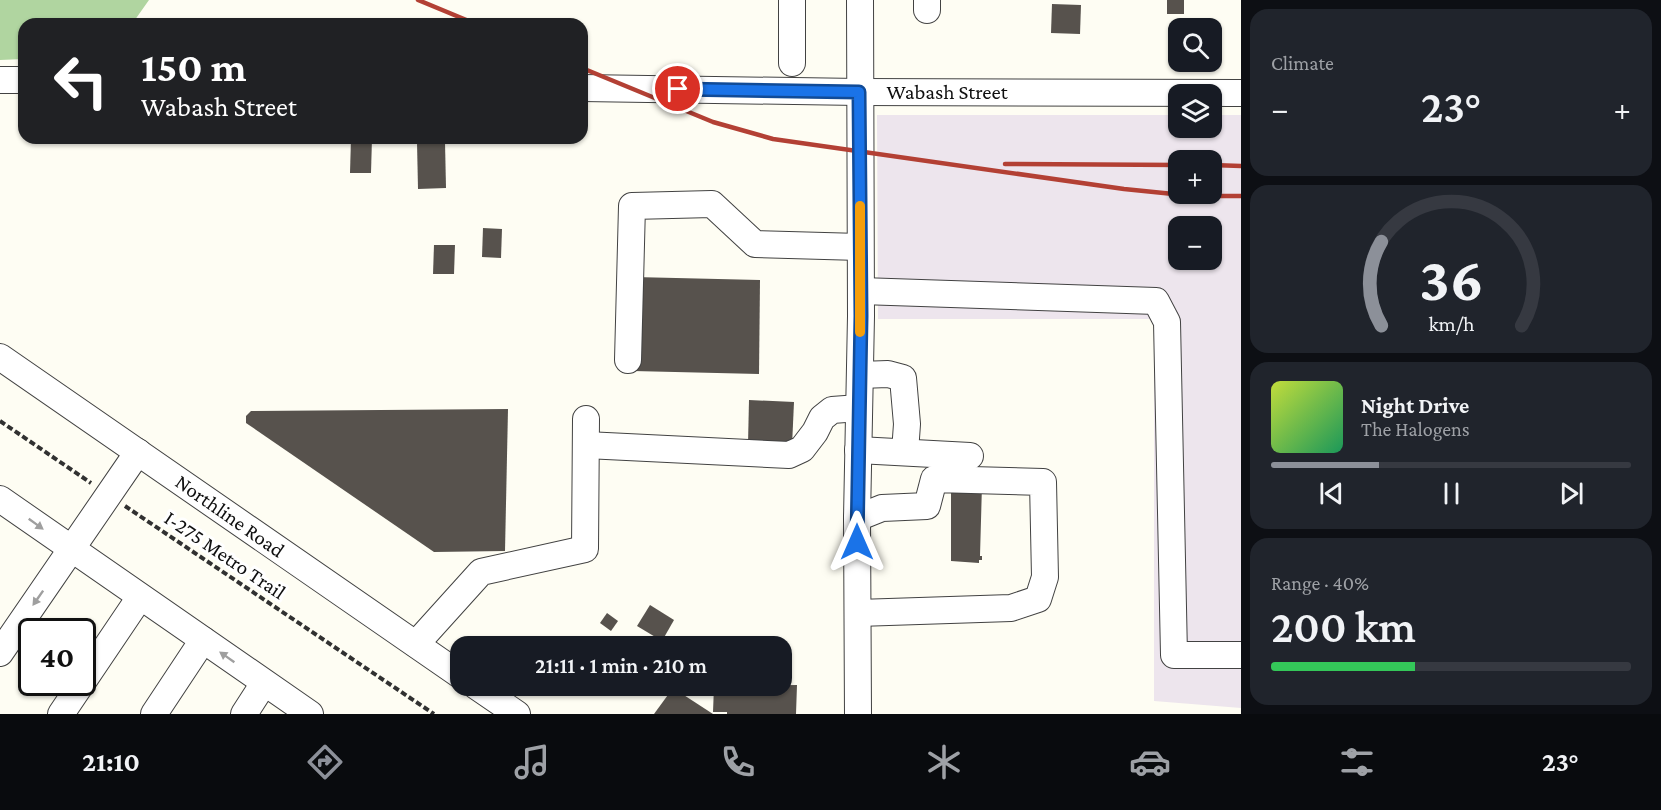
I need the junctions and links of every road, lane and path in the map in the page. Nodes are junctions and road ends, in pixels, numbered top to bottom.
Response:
1 (792, 0) edge
2 (860, 0) edge
3 (792, 63) dead end
4 (0, 80) edge
5 (18, 80) edge
6 (588, 88) edge
7 (859, 92) junction
8 (1241, 93) edge
9 (860, 247) junction
10 (861, 291) junction
11 (0, 357) edge
12 (628, 360) dead end
13 (860, 375) junction
14 (859, 408) junction
15 (586, 419) dead end
16 (0, 421) edge
17 (586, 445) junction
18 (858, 450) junction
19 (138, 452) junction
20 (905, 452) junction
21 (970, 456) dead end
22 (108, 495) junction
23 (2, 504) edge
24 (857, 518) junction
25 (72, 550) junction
26 (140, 597) junction
27 (858, 613) junction
28 (203, 640) junction
29 (416, 644) junction
30 (0, 653) edge
31 (1241, 655) edge
32 (450, 668) edge
33 (264, 682) junction
34 (491, 696) edge
35 (61, 714) edge
36 (154, 714) edge
37 (244, 714) edge
38 (310, 714) edge
39 (434, 714) edge
40 (517, 714) edge
41 (858, 714) edge

1 - 3 street
2 - 7 street
4 - 5 street
6 - 7 street, Wabash Street
7 - 8 street, Wabash Street
7 - 9 street
9 - 10 street
9 - 12 street
10 - 13 street
10 - 31 street
11 - 19 street, Northline Road
13 - 14 street
13 - 20 street
14 - 17 street
14 - 18 street
15 - 17 street
16 - 22 path, I-275 Metro Trail
17 - 29 street
18 - 20 street
18 - 24 street
19 - 22 street
19 - 29 street, Northline Road
20 - 21 street
22 - 25 street
22 - 39 path, I-275 Metro Trail
23 -> 25 street
24 - 27 street
24 - 27 street
25 - 26 street
25 -> 30 street
26 - 28 street
26 - 35 street
27 - 41 street
33 -> 28 street
28 - 36 street
29 - 32 street, Northline Road
33 - 37 street
33 - 38 street
34 - 40 street

